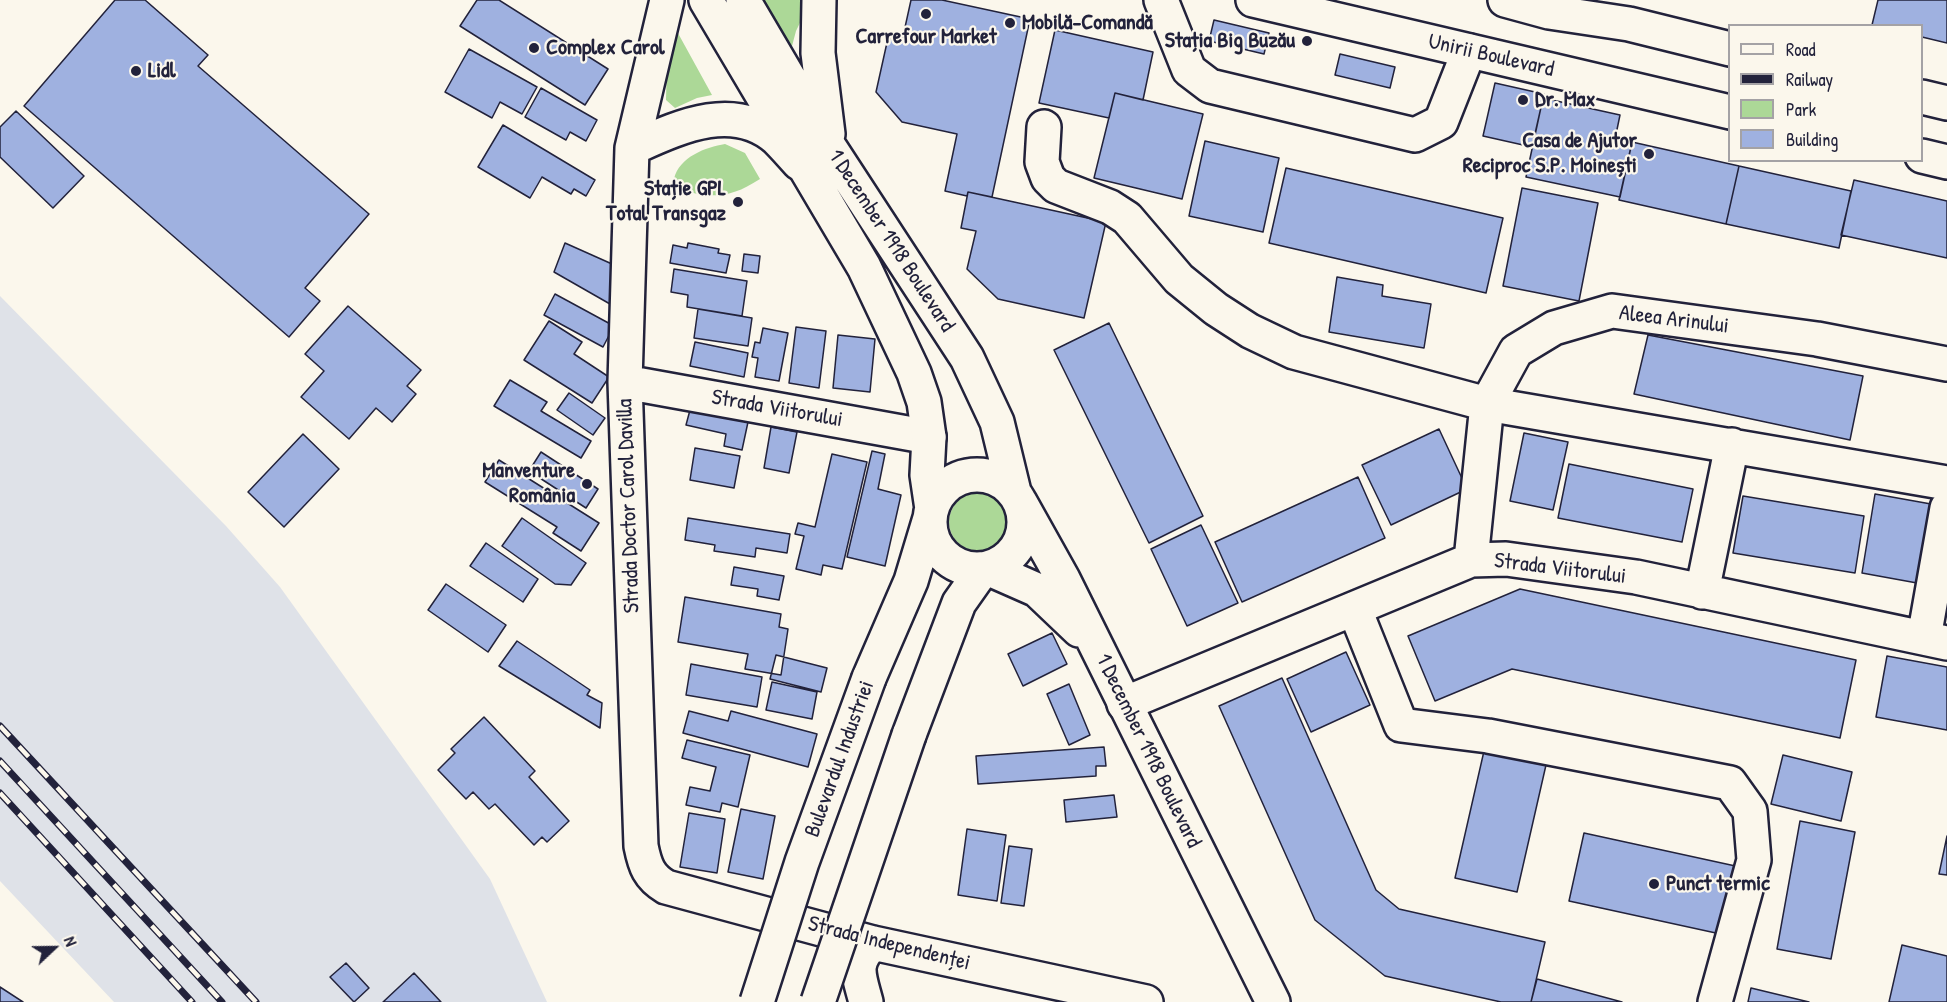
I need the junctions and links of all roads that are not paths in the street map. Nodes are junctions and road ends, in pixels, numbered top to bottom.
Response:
1 (667, 0) edge
2 (706, 0) edge
3 (743, 0) edge
4 (819, 0) edge
5 (1161, 0) edge
6 (1253, 0) edge
7 (1505, 0) edge
8 (1728, 49) edge
9 (1469, 51) junction
10 (1923, 97) edge
11 (1947, 103) edge
12 (1728, 112) edge
13 (1044, 127) dead end
14 (632, 148) junction
15 (830, 148) junction
16 (1923, 156) edge
17 (1947, 162) edge
18 (812, 177) junction
19 (1947, 364) edge
20 (625, 382) junction
21 (1487, 404) junction
22 (929, 437) junction
23 (1732, 445) junction
24 (1947, 483) edge
25 (1017, 497) junction
26 (1947, 508) edge
27 (931, 513) junction
28 (1471, 560) junction
29 (985, 569) junction
30 (1702, 592) junction
31 (1355, 610) junction
32 (1935, 641) edge
33 (1098, 651) junction
34 (1124, 704) junction
35 (645, 864) joint
36 (873, 943) junction
37 (757, 1002) edge
38 (818, 1002) edge
39 (866, 1002) edge
40 (1146, 1002) edge
41 (1273, 1002) edge
42 (1715, 1002) edge

1 - 14 street, Strada Doctor Carol Davilla
2 - 18 street, 1 December 1918 Boulevard
3 - 15 street, 1 December 1918 Boulevard
4 - 15 street
5 - 9 street
6 - 9 street, Unirii Boulevard
7 - 8 street
9 - 12 street, Unirii Boulevard
10 - 11 street
13 - 21 street
14 - 18 street
14 - 20 street, Strada Doctor Carol Davilla
15 - 25 street, 1 December 1918 Boulevard
16 - 17 street
18 - 22 street, 1 December 1918 Boulevard
19 - 21 street, Aleea Arinului
20 - 22 street, Strada Viitorului
20 - 35 street, Strada Doctor Carol Davilla
21 - 23 street
21 - 28 street, Aleea Arinului
22 - 27 street, 1 December 1918 Boulevard
23 - 24 street
23 - 30 street
25 - 27 street
25 - 29 street
25 - 33 street, 1 December 1918 Boulevard
26 - 32 street
27 - 29 street
27 - 37 street, Bulevardul Industriei, bridge
28 - 30 street, Strada Viitorului
28 - 31 street, Strada Viitorului
29 - 33 street
29 - 38 street, bridge
30 - 32 street, Strada Viitorului
31 - 34 street, Strada Viitorului
31 - 42 street
33 - 34 street, 1 December 1918 Boulevard
34 - 41 street, 1 December 1918 Boulevard
35 - 36 street, Strada Independenței
36 - 39 street
36 - 40 street, Strada Independenței

